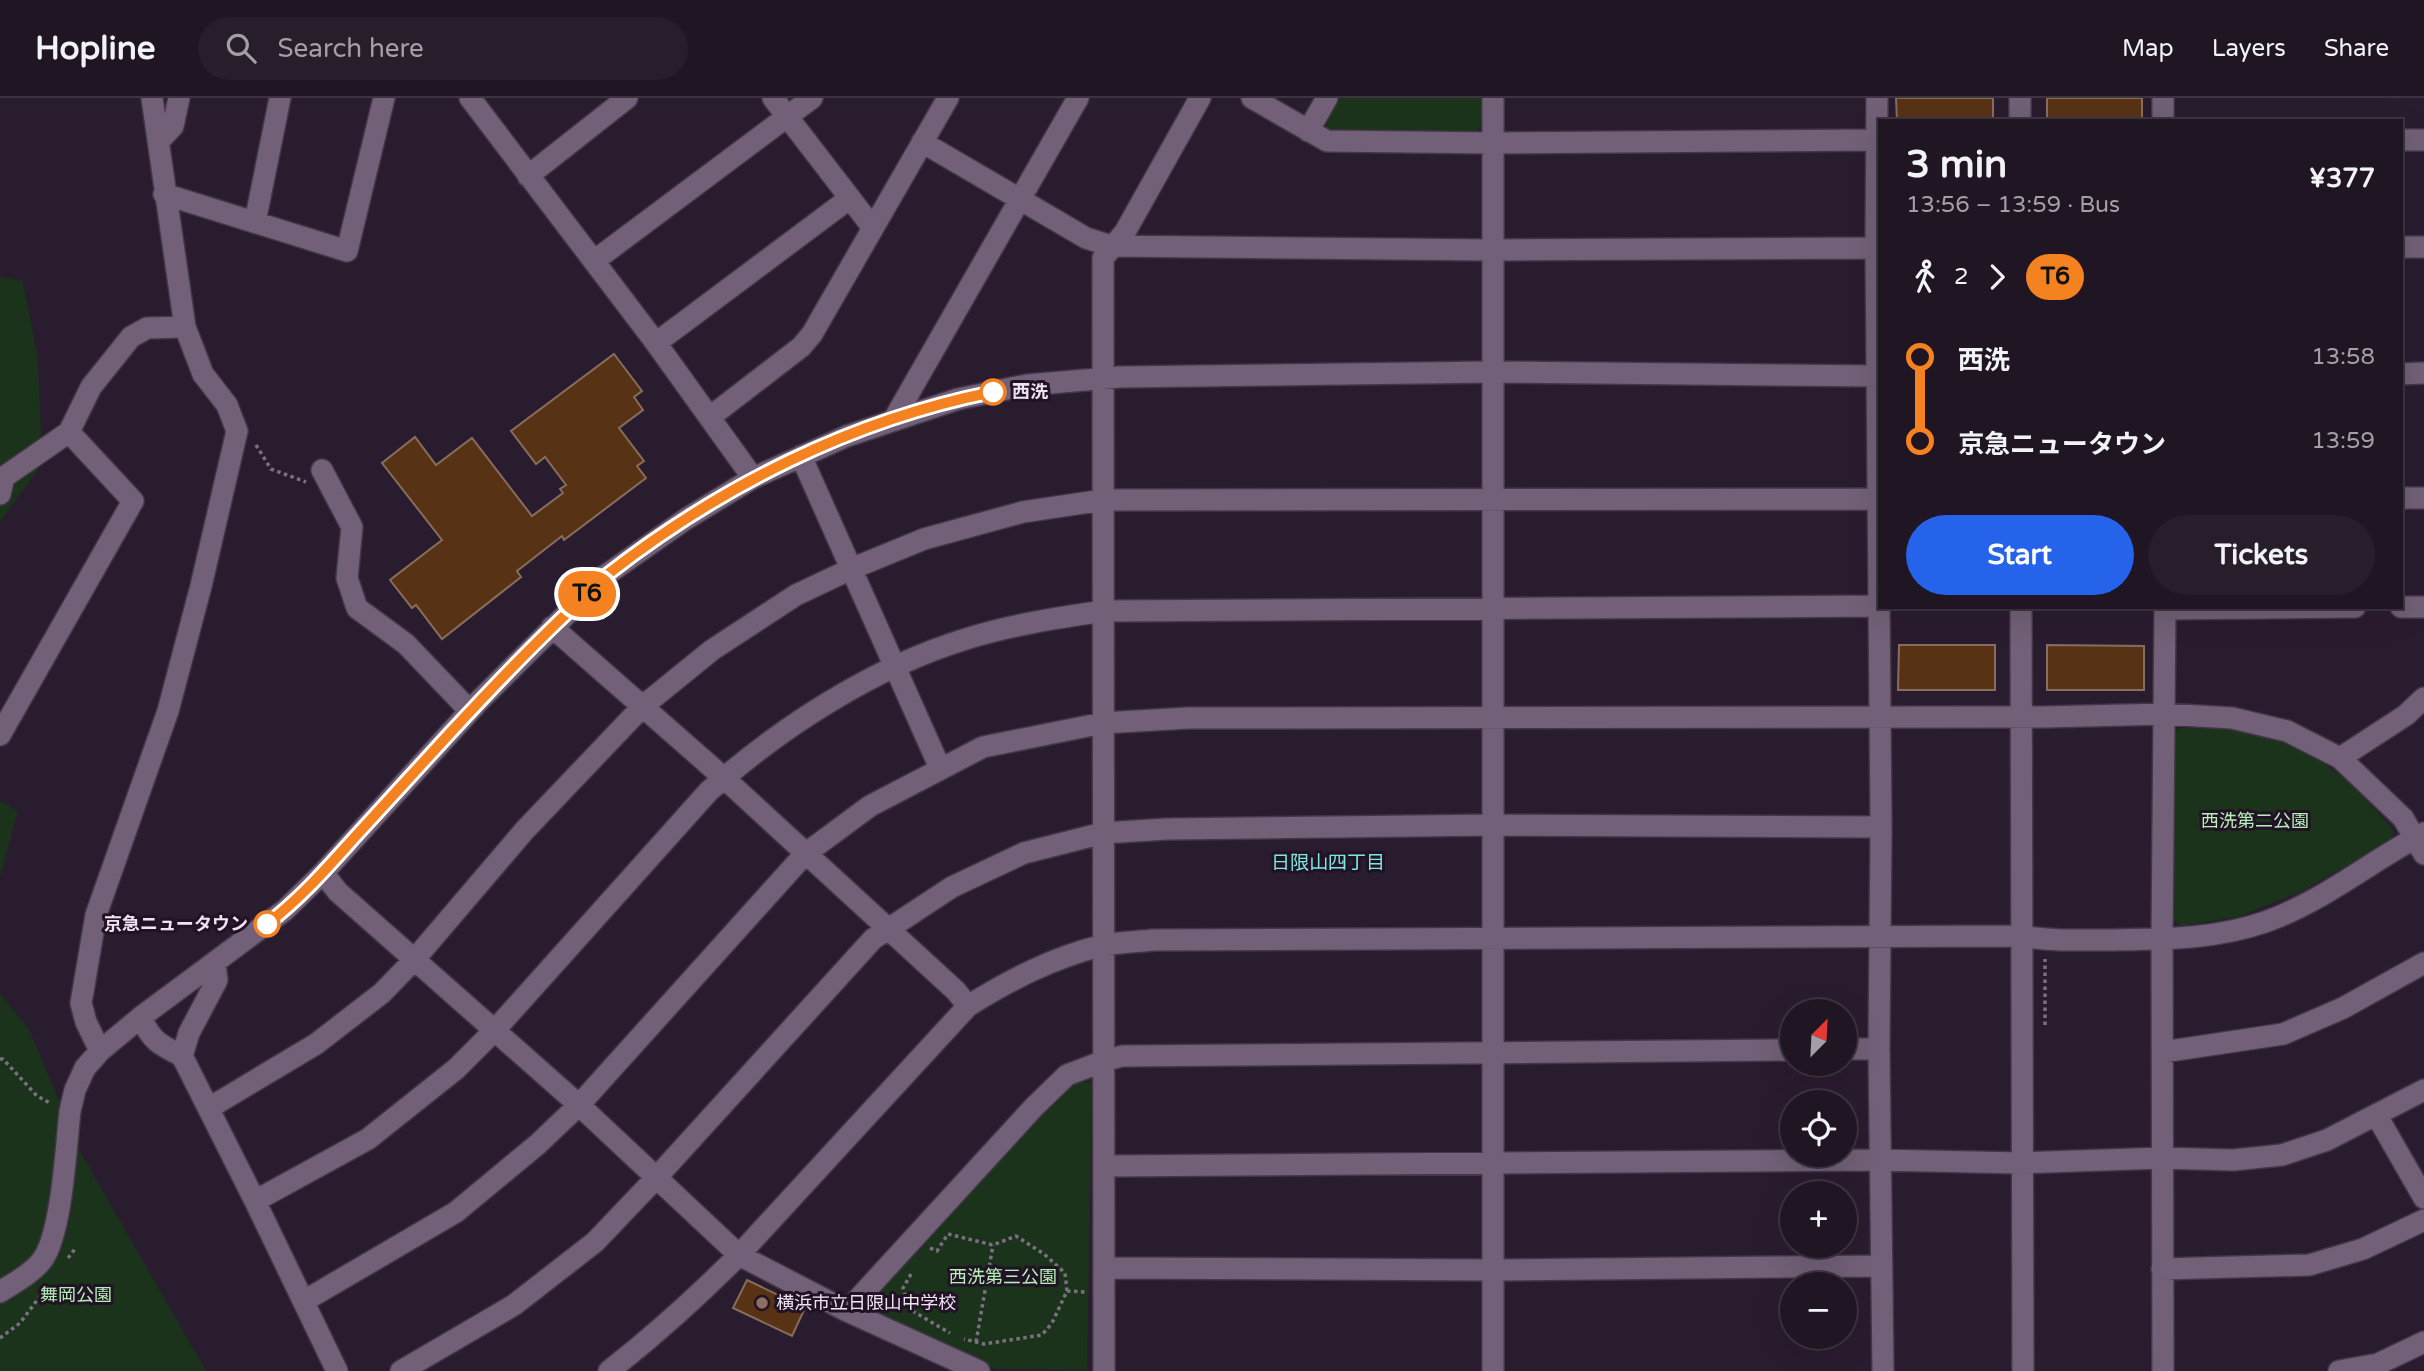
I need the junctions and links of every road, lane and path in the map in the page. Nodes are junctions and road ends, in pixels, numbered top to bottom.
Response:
1 (152, 98) edge
2 (179, 98) edge
3 (280, 98) edge
4 (384, 98) edge
5 (470, 98) edge
6 (627, 98) edge
7 (773, 98) edge
8 (812, 98) edge
9 (948, 98) edge
10 (1078, 98) edge
11 (1200, 98) edge
12 (1252, 98) edge
13 (1327, 98) edge
14 (1493, 98) edge
15 (1877, 98) edge
16 (2020, 98) edge
17 (2163, 98) edge
18 (788, 117) junction
19 (2020, 119) edge
20 (2163, 119) edge
21 (1308, 131) junction
22 (1875, 140) junction
23 (2403, 140) edge
24 (2424, 140) edge
25 (159, 141) junction
26 (922, 142) junction
27 (1493, 142) junction
28 (528, 176) junction
29 (164, 194) junction
30 (850, 198) junction
31 (1019, 199) junction
32 (255, 222) junction
33 (873, 228) junction
34 (1111, 246) junction
35 (2403, 247) edge
36 (2424, 247) edge
37 (1876, 248) junction
38 (1492, 250) junction
39 (594, 261) junction
40 (185, 327) junction
41 (1878, 333) edge
42 (656, 344) junction
43 (1492, 372) junction
44 (2424, 373) edge
45 (2403, 374) edge
46 (1878, 376) edge
47 (1102, 379) junction
48 (710, 417) junction
49 (894, 419) junction
50 (237, 431) junction
51 (69, 432) junction
52 (801, 456) junction
53 (322, 470) joint
54 (753, 478) junction
55 (0, 494) edge
56 (2403, 498) edge
57 (2424, 498) edge
58 (1878, 499) edge
59 (1103, 500) junction
60 (1493, 500) junction
61 (851, 569) junction
62 (1878, 606) edge
63 (2403, 607) edge
64 (2424, 607) edge
65 (1493, 608) junction
66 (1878, 609) edge
67 (2021, 609) edge
68 (2165, 609) edge
69 (1102, 611) junction
70 (552, 627) junction
71 (896, 667) junction
72 (2424, 698) edge
73 (643, 706) junction
74 (470, 711) junction
75 (2165, 714) junction
76 (1879, 717) junction
77 (2021, 717) junction
78 (1494, 719) junction
79 (1103, 723) junction
80 (0, 735) edge
81 (2340, 758) junction
82 (940, 768) junction
83 (724, 778) junction
84 (1493, 825) junction
85 (1881, 827) junction
86 (1103, 832) junction
87 (2421, 842) edge
88 (805, 854) junction
89 (323, 873) junction
90 (886, 929) junction
91 (2021, 936) junction
92 (1881, 938) junction
93 (2162, 939) junction
94 (1493, 940) junction
95 (1103, 945) junction
96 (414, 960) junction
97 (2424, 963) edge
98 (215, 964) junction
99 (968, 1006) junction
100 (141, 1017) junction
101 (494, 1031) junction
102 (1780, 1049) edge
103 (1857, 1049) edge
104 (1879, 1049) junction
105 (100, 1051) junction
106 (1494, 1051) junction
107 (2163, 1052) junction
108 (183, 1056) junction
109 (0, 1059) edge
110 (1104, 1060) junction
111 (2424, 1090) edge
112 (579, 1105) junction
113 (209, 1108) junction
114 (70, 1111) junction
115 (2377, 1115) junction
116 (2162, 1157) junction
117 (1879, 1160) junction
118 (1494, 1162) junction
119 (2021, 1163) junction
120 (1105, 1167) junction
121 (656, 1178) junction
122 (2424, 1198) edge
123 (255, 1201) junction
124 (2424, 1220) edge
125 (914, 1238) junction
126 (993, 1245) junction
127 (739, 1255) junction
128 (1881, 1266) junction
129 (915, 1267) dead end
130 (1105, 1268) junction
131 (2162, 1269) junction
132 (1493, 1270) junction
133 (0, 1292) edge
134 (304, 1301) junction
135 (847, 1311) junction
136 (20, 1323) dead end
137 (0, 1338) edge
138 (976, 1342) junction
139 (2424, 1342) edge
140 (337, 1371) edge
141 (401, 1371) edge
142 (609, 1371) edge
143 (979, 1371) edge
144 (1104, 1371) edge
145 (1493, 1371) edge
146 (1883, 1371) edge
147 (2022, 1371) edge
148 (2163, 1371) edge
149 (2339, 1371) edge

1 - 25 street
2 - 25 street
3 - 32 street
4 - 32 street
5 - 28 street
6 - 28 street
7 - 18 street
8 - 18 street
9 - 26 street
10 - 31 street
11 - 34 street
12 - 21 street
13 - 21 street
14 - 27 street
15 - 22 street
16 - 19 street
17 - 20 street
18 - 30 street
18 - 39 street
21 - 27 street
22 - 27 street
22 - 37 street
23 - 24 street
25 - 29 street
26 - 31 street
26 - 33 street
27 - 38 street
28 - 39 street
29 - 32 street
29 - 40 street
30 - 33 street
30 - 42 street
31 - 34 street
31 - 49 street
33 - 48 street
34 - 38 street
34 - 47 street
35 - 36 street
37 - 38 street
37 - 41 street
38 - 43 street
39 - 42 street
40 - 50 street
40 - 51 street
42 - 48 street
43 - 46 street
43 - 47 street
43 - 60 street
44 - 45 street
47 - 49 street
47 - 59 street
48 - 54 street
49 - 52 street
50 - 53 path
50 - 105 street
51 - 55 street
51 - 80 street
52 - 54 street
52 - 61 street
53 - 74 street
54 - 70 street
56 - 57 street
58 - 60 street
58 - 62 street
59 - 60 street
59 - 61 street
59 - 69 street
60 - 65 street
61 - 71 street
61 - 73 street
62 - 65 street
63 - 64 street
65 - 69 street
65 - 78 street
66 - 76 street
67 - 77 street
68 - 75 street
69 - 71 street
69 - 79 street
70 - 73 street
70 - 74 street
71 - 82 street
71 - 83 street
72 - 81 street
73 - 83 street
73 - 96 street
74 - 89 street
75 - 77 street
75 - 81 street
75 - 93 street
76 - 77 street
76 - 78 street
76 - 85 street
77 - 91 street
78 - 79 street
78 - 84 street
79 - 82 street
79 - 86 street
81 - 87 street
82 - 88 street
83 - 88 street
83 - 101 street
84 - 85 street
84 - 86 street
84 - 94 street
85 - 92 street
86 - 90 street
86 - 95 street
87 - 93 street
88 - 90 street
88 - 112 street
89 - 96 street
89 - 98 street
90 - 99 street
90 - 121 street
91 - 92 street
91 - 93 street
91 - 119 street
92 - 94 street
92 - 104 street
93 - 107 street
94 - 95 street
94 - 106 street
95 - 99 street
95 - 110 street
96 - 101 street
96 - 113 street
97 - 107 street
98 - 100 street
98 - 108 street
99 - 127 street
100 - 105 street
100 - 108 street
101 - 112 street
101 - 123 street
102 - 106 street
103 - 104 street
104 - 117 street
105 - 114 street
106 - 110 street
106 - 118 street
107 - 116 street
108 - 113 street
109 - 114 path
110 - 120 street
110 - 125 street
111 - 115 street
112 - 121 street
112 - 134 street
113 - 123 street
114 - 133 street
115 - 116 street
115 - 122 street
116 - 119 street
116 - 131 street
117 - 118 street
117 - 119 street
117 - 128 street
118 - 120 street
118 - 132 street
119 - 147 street
120 - 130 street
121 - 127 street
121 - 141 street
123 - 134 street
124 - 131 street
125 - 126 path
125 - 135 street
126 - 138 path
126 - 138 path
127 - 135 street
127 - 142 street
128 - 132 street
128 - 146 street
129 - 138 path
130 - 132 street
130 - 144 street
131 - 148 street
132 - 145 street
134 - 140 street
135 - 143 street
136 - 137 path
139 - 149 street

